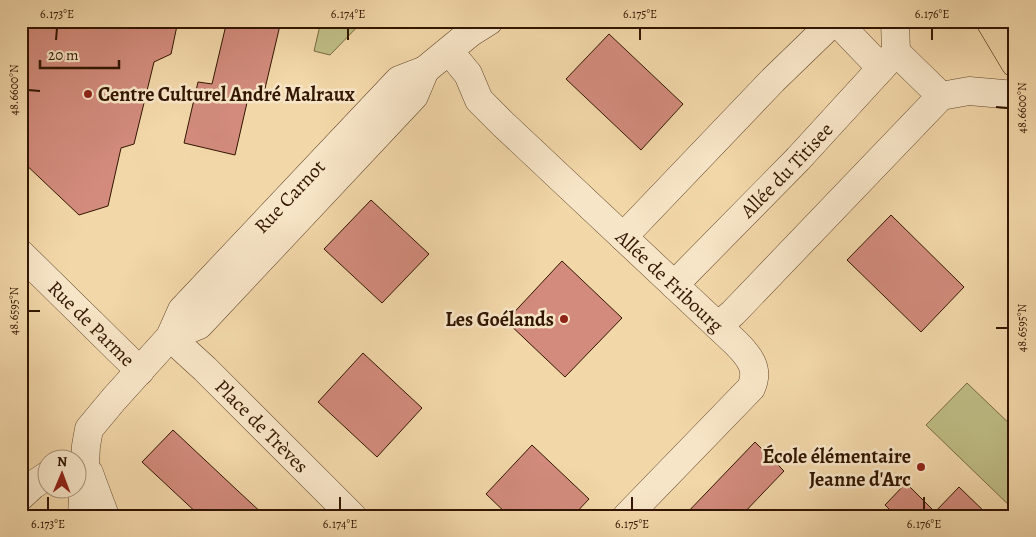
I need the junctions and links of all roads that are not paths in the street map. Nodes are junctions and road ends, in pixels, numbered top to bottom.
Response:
1 (835, 21) edge
2 (895, 21) edge
3 (990, 21) edge
4 (473, 25) edge
5 (449, 51) junction
6 (888, 60) junction
7 (1015, 63) edge
8 (1015, 95) edge
9 (941, 96) junction
10 (623, 237) junction
11 (21, 254) edge
12 (674, 285) junction
13 (718, 326) junction
14 (170, 337) junction
15 (140, 371) junction
16 (85, 450) edge
17 (88, 478) edge
18 (38, 482) edge
19 (21, 496) edge
20 (82, 500) edge
21 (82, 516) edge
22 (105, 516) edge
23 (352, 516) edge
24 (627, 516) edge

1 - 6 street
1 - 10 street
2 - 6 street
3 - 7 main road
4 - 5 street, Rue Carnot
5 - 10 street, Allée de Fribourg
5 - 14 street, Rue Carnot
6 - 9 street
6 - 12 street, Allée du Titisee
8 - 9 street
9 - 13 street
10 - 12 street, Allée de Fribourg
11 - 15 street, Rue de Parme
12 - 13 street, Allée de Fribourg
13 - 24 street, Allée de Fribourg
14 - 15 street, Rue Carnot
14 - 23 street, Place de Trèves
15 - 16 street, Rue Carnot
17 - 22 street, Rue Carnot
18 - 19 street
20 - 21 street, Rue Carnot

